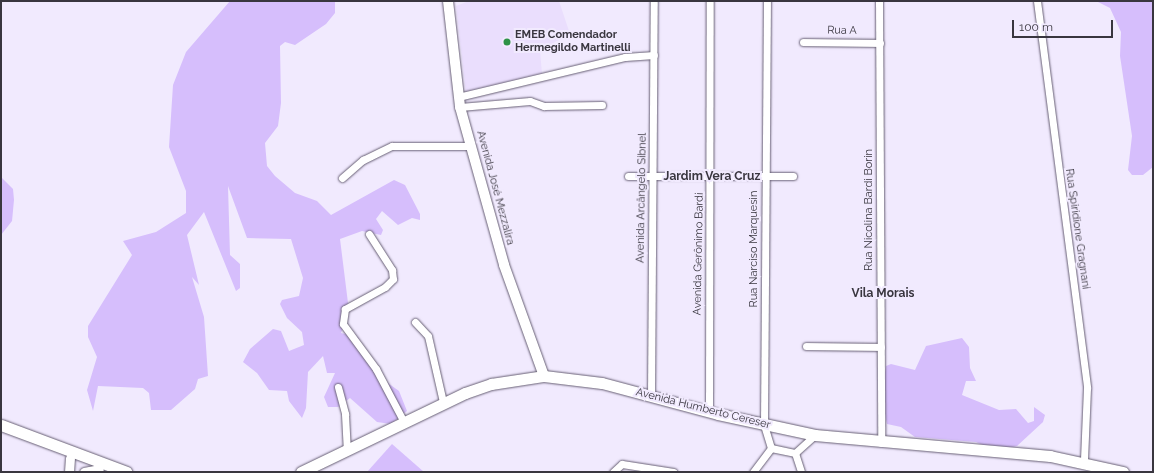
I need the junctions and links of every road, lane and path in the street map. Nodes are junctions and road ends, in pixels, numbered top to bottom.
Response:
1 (448, 1) edge
2 (654, 1) edge
3 (710, 1) edge
4 (767, 1) edge
5 (879, 1) edge
6 (1037, 1) edge
7 (803, 42) dead end
8 (880, 43) junction
9 (654, 55) junction
10 (459, 102) junction
11 (602, 106) dead end
12 (471, 146) junction
13 (628, 176) dead end
14 (653, 176) junction
15 (711, 176) junction
16 (766, 176) junction
17 (793, 176) dead end
18 (342, 178) dead end
19 (369, 234) dead end
20 (415, 322) dead end
21 (806, 346) dead end
22 (881, 347) junction
23 (544, 376) junction
24 (338, 387) dead end
25 (651, 396) junction
26 (443, 402) junction
27 (709, 412) junction
28 (404, 422) junction
29 (764, 425) junction
30 (3, 426) edge
31 (815, 435) junction
32 (881, 443) junction
33 (771, 448) junction
34 (347, 450) junction
35 (795, 453) junction
36 (76, 458) junction
37 (1084, 461) junction
38 (95, 467) edge
39 (311, 470) edge
40 (69, 472) edge
41 (127, 472) edge
42 (301, 472) edge
43 (613, 472) edge
44 (670, 472) edge
45 (753, 472) edge
46 (801, 472) edge
47 (1123, 472) edge

1 - 10 main road, Avenida José Mezzalira
2 - 9 street, Avenida Arcângelo Sibnel
3 - 15 street, Avenida Gerônimo Bardi
4 - 16 street, Rua Narciso Marquesin
5 - 8 street, Rua Nicolina Bardi Borin
6 - 37 street, Rua Spiridione Gragnani
7 - 8 street, Rua A
8 - 22 street, Rua Nicolina Bardi Borin
9 - 10 street
9 - 14 street, Avenida Arcângelo Sibnel
10 - 11 street
10 - 12 main road, Avenida José Mezzalira
12 - 18 street
12 - 23 main road, Avenida José Mezzalira
13 - 14 street
14 - 15 street
14 - 25 street, Avenida Arcângelo Sibnel
15 - 16 street
15 - 27 street, Avenida Gerônimo Bardi
16 - 17 street
16 - 29 street, Rua Narciso Marquesin
19 - 28 street
20 - 26 street
21 - 22 street
22 - 32 street, Rua Nicolina Bardi Borin
23 - 25 main road, Avenida Humberto Cereser
23 - 26 main road, Avenida Humberto Cereser
24 - 34 street
25 - 27 main road, Avenida Humberto Cereser
26 - 28 main road, Avenida Humberto Cereser
27 - 29 main road, Avenida Humberto Cereser
28 - 34 main road, Avenida Humberto Cereser
29 - 31 main road, Avenida Humberto Cereser
29 - 33 street, Rua Narciso Marquesin
30 - 36 main road
31 - 32 main road, Avenida Humberto Cereser
31 - 35 street
32 - 37 main road, Avenida Humberto Cereser
33 - 35 street
33 - 45 street
34 - 39 main road, Avenida Humberto Cereser
35 - 46 street
36 - 38 main road
36 - 40 street
37 - 47 main road, Avenida Humberto Cereser
38 - 41 main road
39 - 42 main road, Avenida Humberto Cereser
43 - 44 street

